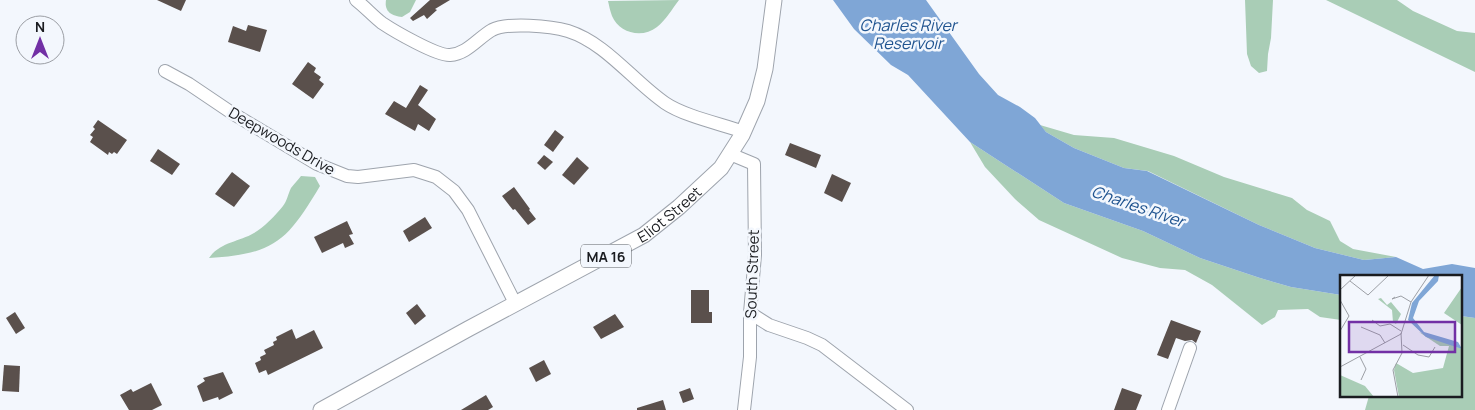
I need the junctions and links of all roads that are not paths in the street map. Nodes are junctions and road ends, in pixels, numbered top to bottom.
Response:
1 (356, 0) edge
2 (774, 0) edge
3 (166, 71) dead end
4 (744, 132) junction
5 (730, 154) junction
6 (515, 304) junction
7 (750, 313) junction
8 (1190, 348) dead end
9 (321, 410) edge
10 (744, 410) edge
11 (907, 410) edge
12 (1168, 410) edge

1 - 4 street
2 - 4 main road, Eliot Street / MA 16
3 - 6 street, Deepwoods Drive
4 - 5 main road, Eliot Street / MA 16
5 - 6 main road, Eliot Street / MA 16
5 - 7 street, South Street
6 - 9 main road, Eliot Street / MA 16
7 - 10 street, South Street
7 - 11 street
8 - 12 street

